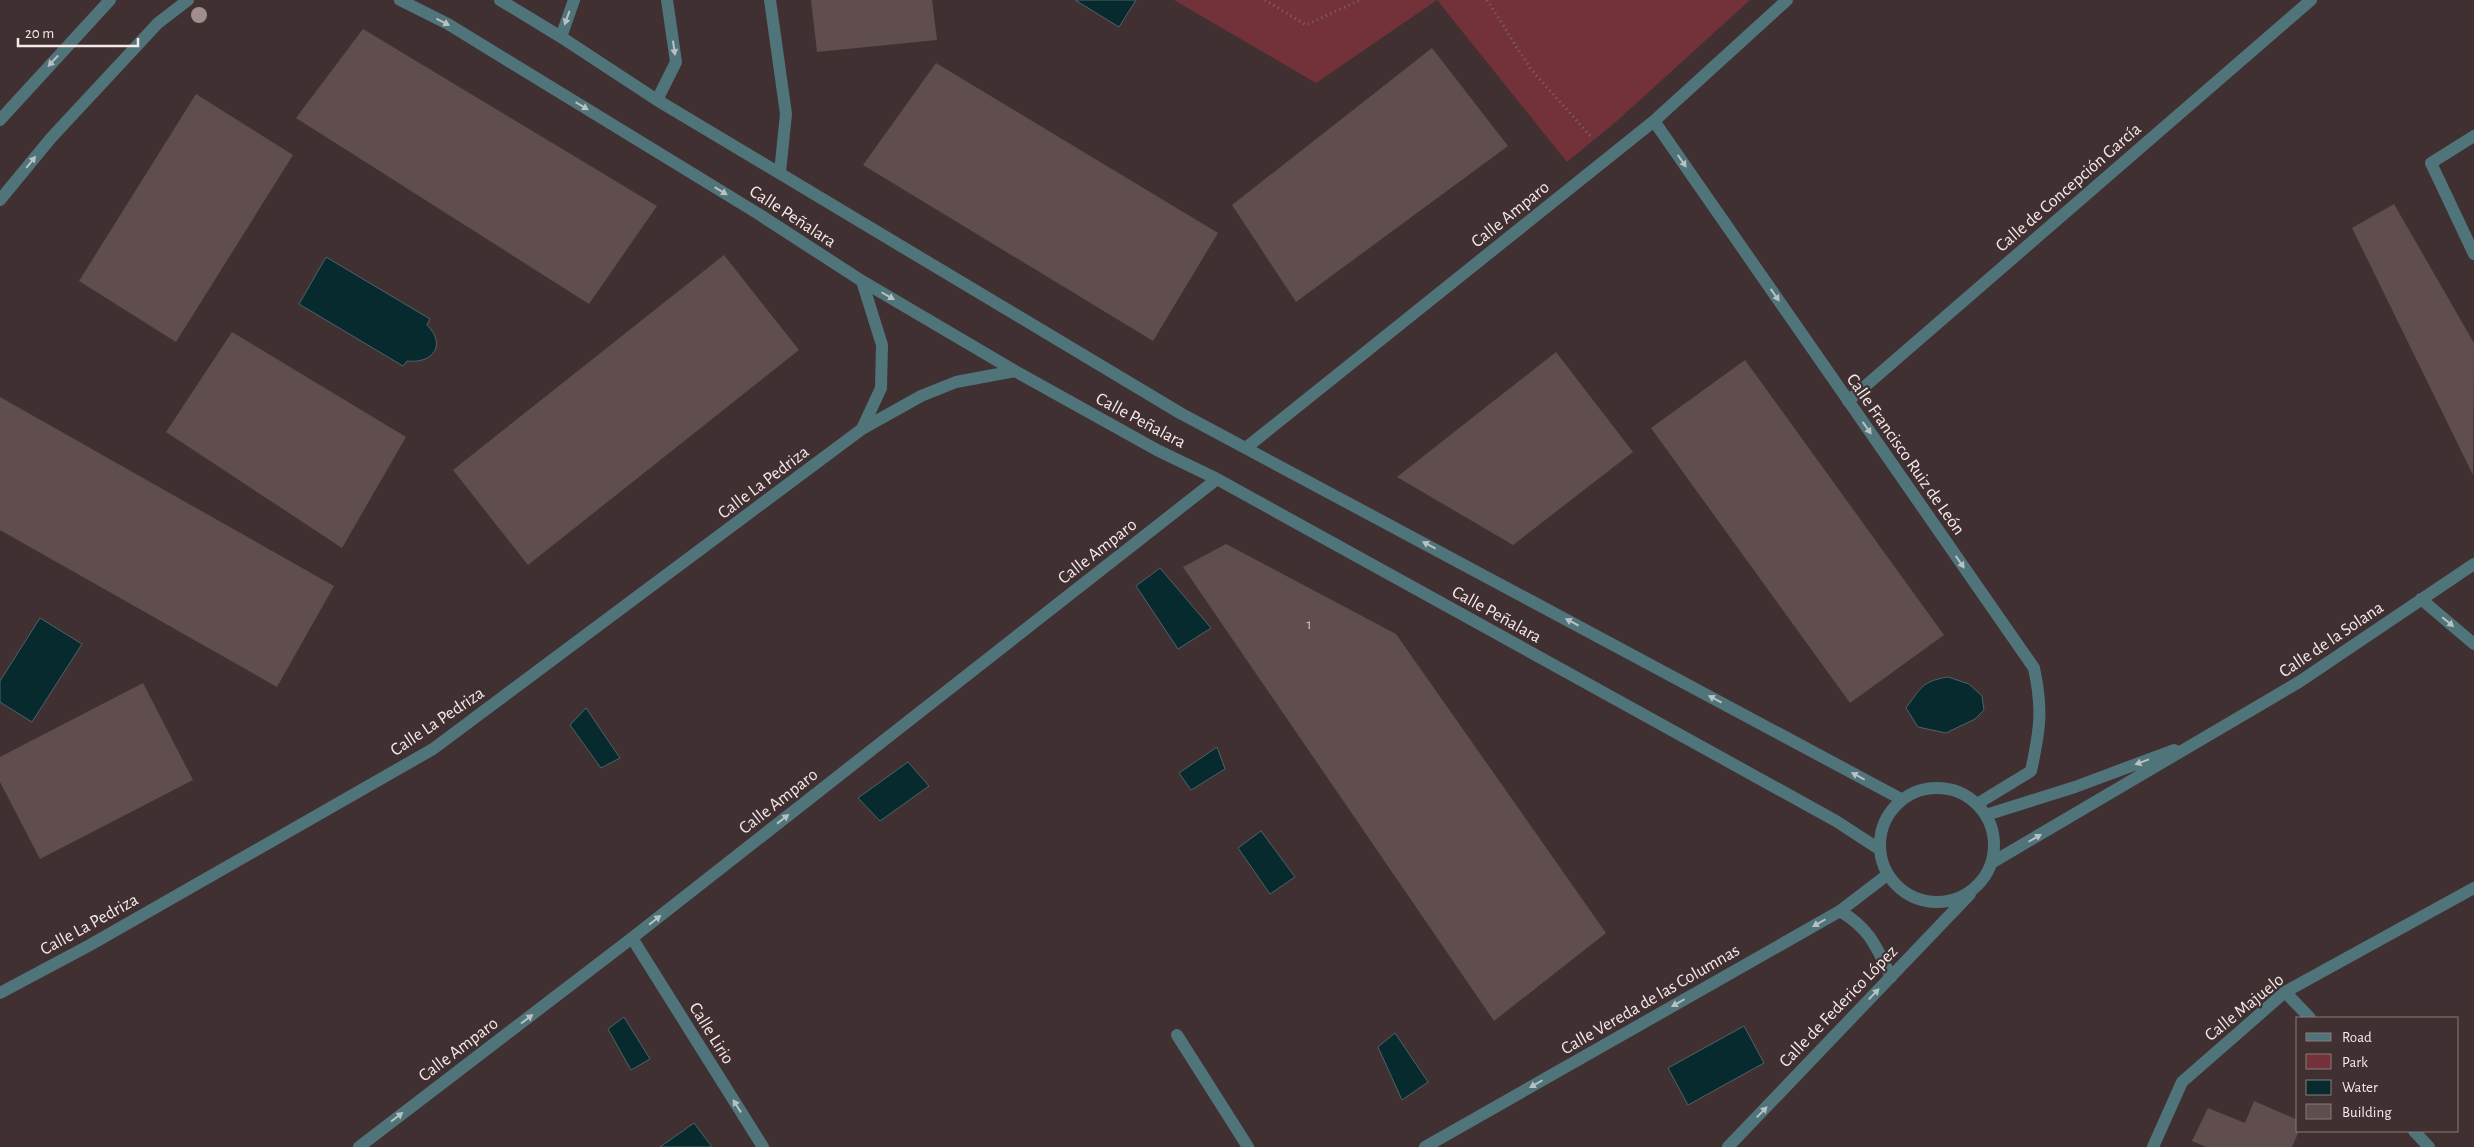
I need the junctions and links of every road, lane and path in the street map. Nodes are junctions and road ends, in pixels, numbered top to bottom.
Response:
1 (110, 0) edge
2 (188, 0) edge
3 (400, 0) edge
4 (500, 0) edge
5 (574, 0) edge
6 (667, 0) edge
7 (770, 0) edge
8 (1265, 0) edge
9 (1360, 0) edge
10 (1488, 0) edge
11 (1787, 0) edge
12 (2312, 0) edge
13 (561, 37) junction
14 (657, 100) junction
15 (0, 120) edge
16 (1654, 121) junction
17 (2474, 136) edge
18 (1609, 158) junction
19 (780, 172) junction
20 (0, 200) edge
21 (2474, 254) edge
22 (862, 281) junction
23 (1015, 371) junction
24 (1848, 401) junction
25 (862, 429) junction
26 (1247, 448) junction
27 (1217, 479) junction
28 (2474, 564) edge
29 (2421, 600) junction
30 (2474, 644) edge
31 (2204, 739) junction
32 (1901, 799) junction
33 (1977, 804) junction
34 (1986, 815) junction
35 (1879, 849) junction
36 (1993, 862) junction
37 (1887, 875) junction
38 (2474, 888) edge
39 (1974, 890) junction
40 (1840, 911) junction
41 (632, 938) junction
42 (1891, 977) junction
43 (2286, 992) junction
44 (0, 993) edge
45 (2309, 1017) edge
46 (1177, 1035) dead end
47 (2415, 1132) edge
48 (359, 1147) edge
49 (763, 1147) edge
50 (1248, 1147) edge
51 (1425, 1147) edge
52 (1728, 1147) edge
53 (2153, 1147) edge
54 (2429, 1147) edge

1 -> 15 street
20 -> 2 street
3 -> 22 street, Calle Peñalara
4 - 13 street, Calle Peñalara
5 -> 13 street
6 -> 14 street
7 - 19 street
8 - 9 path
10 - 18 path
11 - 16 street, Calle Amparo
12 - 24 street, Calle de Concepción García
13 - 14 street, Calle Peñalara
14 - 19 street, Calle Peñalara
16 - 18 street, Calle Amparo
16 -> 24 street, Calle Francisco Ruiz de León
17 - 21 street
18 - 26 street, Calle Amparo
19 - 26 street, Calle Peñalara
22 -> 23 street, Calle Peñalara
22 - 25 street, Calle La Pedriza
23 - 25 street, Calle La Pedriza
23 - 27 street, Calle Peñalara
24 -> 33 street, Calle Francisco Ruiz de León
25 - 44 street, Calle La Pedriza
32 -> 26 street, Calle Peñalara
27 - 35 street, Calle Peñalara
41 -> 27 street, Calle Amparo
28 - 29 street, Calle de la Solana
29 -> 30 street
29 - 31 street, Calle de la Solana
31 -> 34 street, Calle de la Solana
36 -> 31 street, Calle de la Solana
32 - 33 street
32 - 35 street
33 - 34 street
34 - 36 street
35 - 37 street
36 - 39 street
37 - 39 street
37 - 40 street, Calle Vereda de las Columnas
38 - 43 street, Calle Majuelo
39 - 42 street, Calle de Federico López
40 - 42 street
40 -> 51 street, Calle Vereda de las Columnas
48 -> 41 street, Calle Amparo
49 -> 41 street, Calle Lirio
52 -> 42 street, Calle de Federico López
43 - 45 street
43 - 53 street, Calle Majuelo
46 - 50 street
47 - 54 street

